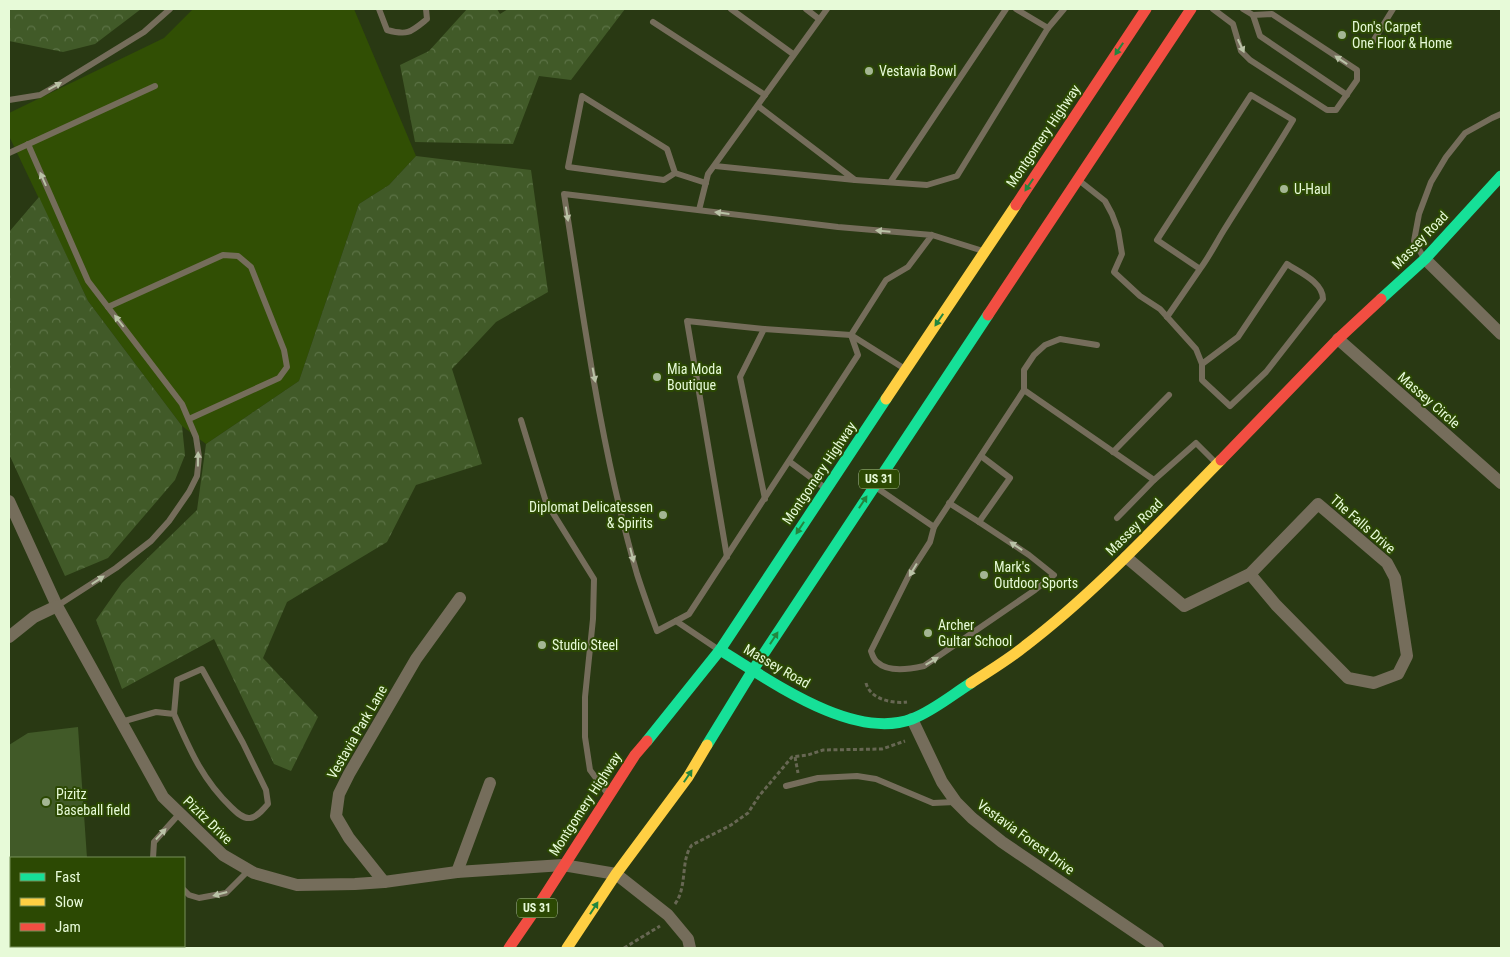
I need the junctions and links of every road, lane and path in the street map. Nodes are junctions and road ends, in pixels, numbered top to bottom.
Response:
1 (170, 9) edge
2 (379, 9) edge
3 (426, 9) edge
4 (731, 9) edge
5 (806, 9) edge
6 (827, 9) edge
7 (1006, 9) edge
8 (1016, 9) edge
9 (1064, 9) edge
10 (1146, 9) edge
11 (1191, 9) edge
12 (1213, 9) edge
13 (1243, 9) edge
14 (1393, 9) edge
15 (1253, 15) junction
16 (819, 19) junction
17 (653, 22) dead end
18 (1048, 28) junction
19 (1372, 43) dead end
20 (793, 54) junction
21 (155, 86) dead end
22 (1347, 94) junction
23 (765, 96) junction
24 (9, 100) edge
25 (758, 106) junction
26 (1501, 114) edge
27 (28, 144) junction
28 (9, 153) edge
29 (715, 166) junction
30 (675, 173) junction
31 (1501, 176) edge
32 (1078, 179) junction
33 (855, 180) junction
34 (706, 182) junction
35 (892, 182) junction
36 (699, 210) junction
37 (932, 235) junction
38 (984, 252) junction
39 (1425, 259) junction
40 (1200, 269) junction
41 (108, 307) junction
42 (1168, 317) junction
43 (764, 329) junction
44 (1501, 334) edge
45 (851, 335) junction
46 (1338, 339) junction
47 (1097, 345) dead end
48 (1202, 364) junction
49 (906, 370) junction
50 (1024, 390) junction
51 (1169, 395) dead end
52 (189, 419) junction
53 (521, 420) dead end
54 (1113, 452) junction
55 (981, 456) junction
56 (790, 462) junction
57 (1216, 464) junction
58 (1154, 480) junction
59 (1501, 483) edge
60 (874, 486) junction
61 (826, 488) junction
62 (765, 499) junction
63 (9, 501) edge
64 (949, 503) junction
65 (1117, 518) dead end
66 (979, 522) junction
67 (934, 527) junction
68 (727, 557) junction
69 (1126, 557) junction
70 (1250, 574) junction
71 (460, 598) dead end
72 (57, 606) junction
73 (676, 621) junction
74 (9, 638) edge
75 (720, 650) junction
76 (753, 670) junction
77 (866, 683) dead end
78 (911, 701) dead end
79 (174, 714) junction
80 (912, 720) junction
81 (121, 722) junction
82 (794, 757) dead end
83 (800, 782) junction
84 (490, 783) dead end
85 (786, 786) dead end
86 (609, 796) junction
87 (956, 802) junction
88 (180, 813) junction
89 (730, 825) dead end
90 (152, 857) edge
91 (563, 865) junction
92 (249, 870) junction
93 (457, 872) junction
94 (616, 874) junction
95 (384, 882) junction
96 (185, 891) edge
97 (674, 906) dead end
98 (660, 926) dead end
99 (509, 948) edge
100 (567, 948) edge
101 (624, 948) edge
102 (690, 948) edge
103 (1158, 948) edge

24 -> 1 lane
2 - 3 lane
4 - 20 lane
5 - 16 lane
6 - 16 lane
7 - 35 lane
8 - 18 lane
9 - 18 lane
10 -> 38 main road, Montgomery Highway / US 31
11 - 32 main road, US 31
12 -> 22 lane
13 - 15 lane
14 - 19 lane
15 - 22 lane
22 -> 15 lane
16 - 20 lane
17 - 23 lane
18 - 35 lane
20 - 23 lane
21 - 27 lane
23 - 25 lane
25 - 29 lane
25 - 33 lane
26 - 39 lane
27 - 28 lane
41 -> 27 lane
29 - 33 lane
29 - 34 lane
30 - 30 lane
30 - 34 lane
31 - 39 main road, Massey Road
32 - 42 lane
32 - 60 main road, US 31
33 - 35 lane
34 - 36 lane
37 -> 36 lane
36 -> 73 lane
37 - 38 lane
37 - 45 lane
38 -> 49 main road, Montgomery Highway / US 31
39 - 44 street
39 - 46 main road, Massey Road
40 - 40 lane
40 - 42 lane
52 -> 41 lane
41 - 52 lane
42 - 48 lane
43 - 45 lane
43 - 62 lane
43 - 68 lane
45 - 49 lane
45 - 56 lane
46 - 57 main road, Massey Road
46 - 59 street, Massey Circle
47 - 50 lane
48 - 48 lane
49 - 61 main road, Montgomery Highway / US 31
50 - 54 lane
50 - 55 lane
51 - 54 lane
72 -> 52 lane
53 - 86 lane
54 - 58 lane
55 - 64 lane
55 - 66 lane
56 - 61 lane
56 - 62 lane
57 - 58 lane
57 - 69 main road, Massey Road
58 - 65 lane
60 - 67 lane
76 -> 60 main road, US 31
61 -> 75 main road, Montgomery Highway / US 31
62 - 68 lane
63 - 72 street, Pizitz Drive
64 - 66 lane
64 - 67 lane
67 -> 66 lane
68 - 73 lane
69 - 70 street, The Falls Drive
69 - 80 main road, Massey Road
70 - 70 street, The Falls Drive
71 - 95 street, Vestavia Park Lane
72 - 74 street
72 - 81 street, Pizitz Drive
73 - 75 lane
75 - 76 main road, Massey Road
75 - 86 main road, Montgomery Highway / US 31
76 - 80 main road, Massey Road
94 -> 76 main road, US 31
77 - 78 path
79 - 79 lane
79 - 81 lane
80 - 87 street, Vestavia Forest Drive
81 - 88 street, Pizitz Drive
82 - 83 path
83 - 85 lane
83 - 87 lane
84 - 93 street
86 - 91 main road, Montgomery Highway / US 31
87 - 103 street, Vestavia Forest Drive
90 -> 88 lane
88 - 92 street, Pizitz Drive
89 - 97 path
91 - 93 street, Pizitz Drive
91 - 94 street, Pizitz Drive
91 - 99 main road, Montgomery Highway / US 31
92 - 95 street, Pizitz Drive
92 -> 96 lane
93 - 95 street, Pizitz Drive
100 -> 94 main road, US 31
94 - 102 street
98 - 101 path

